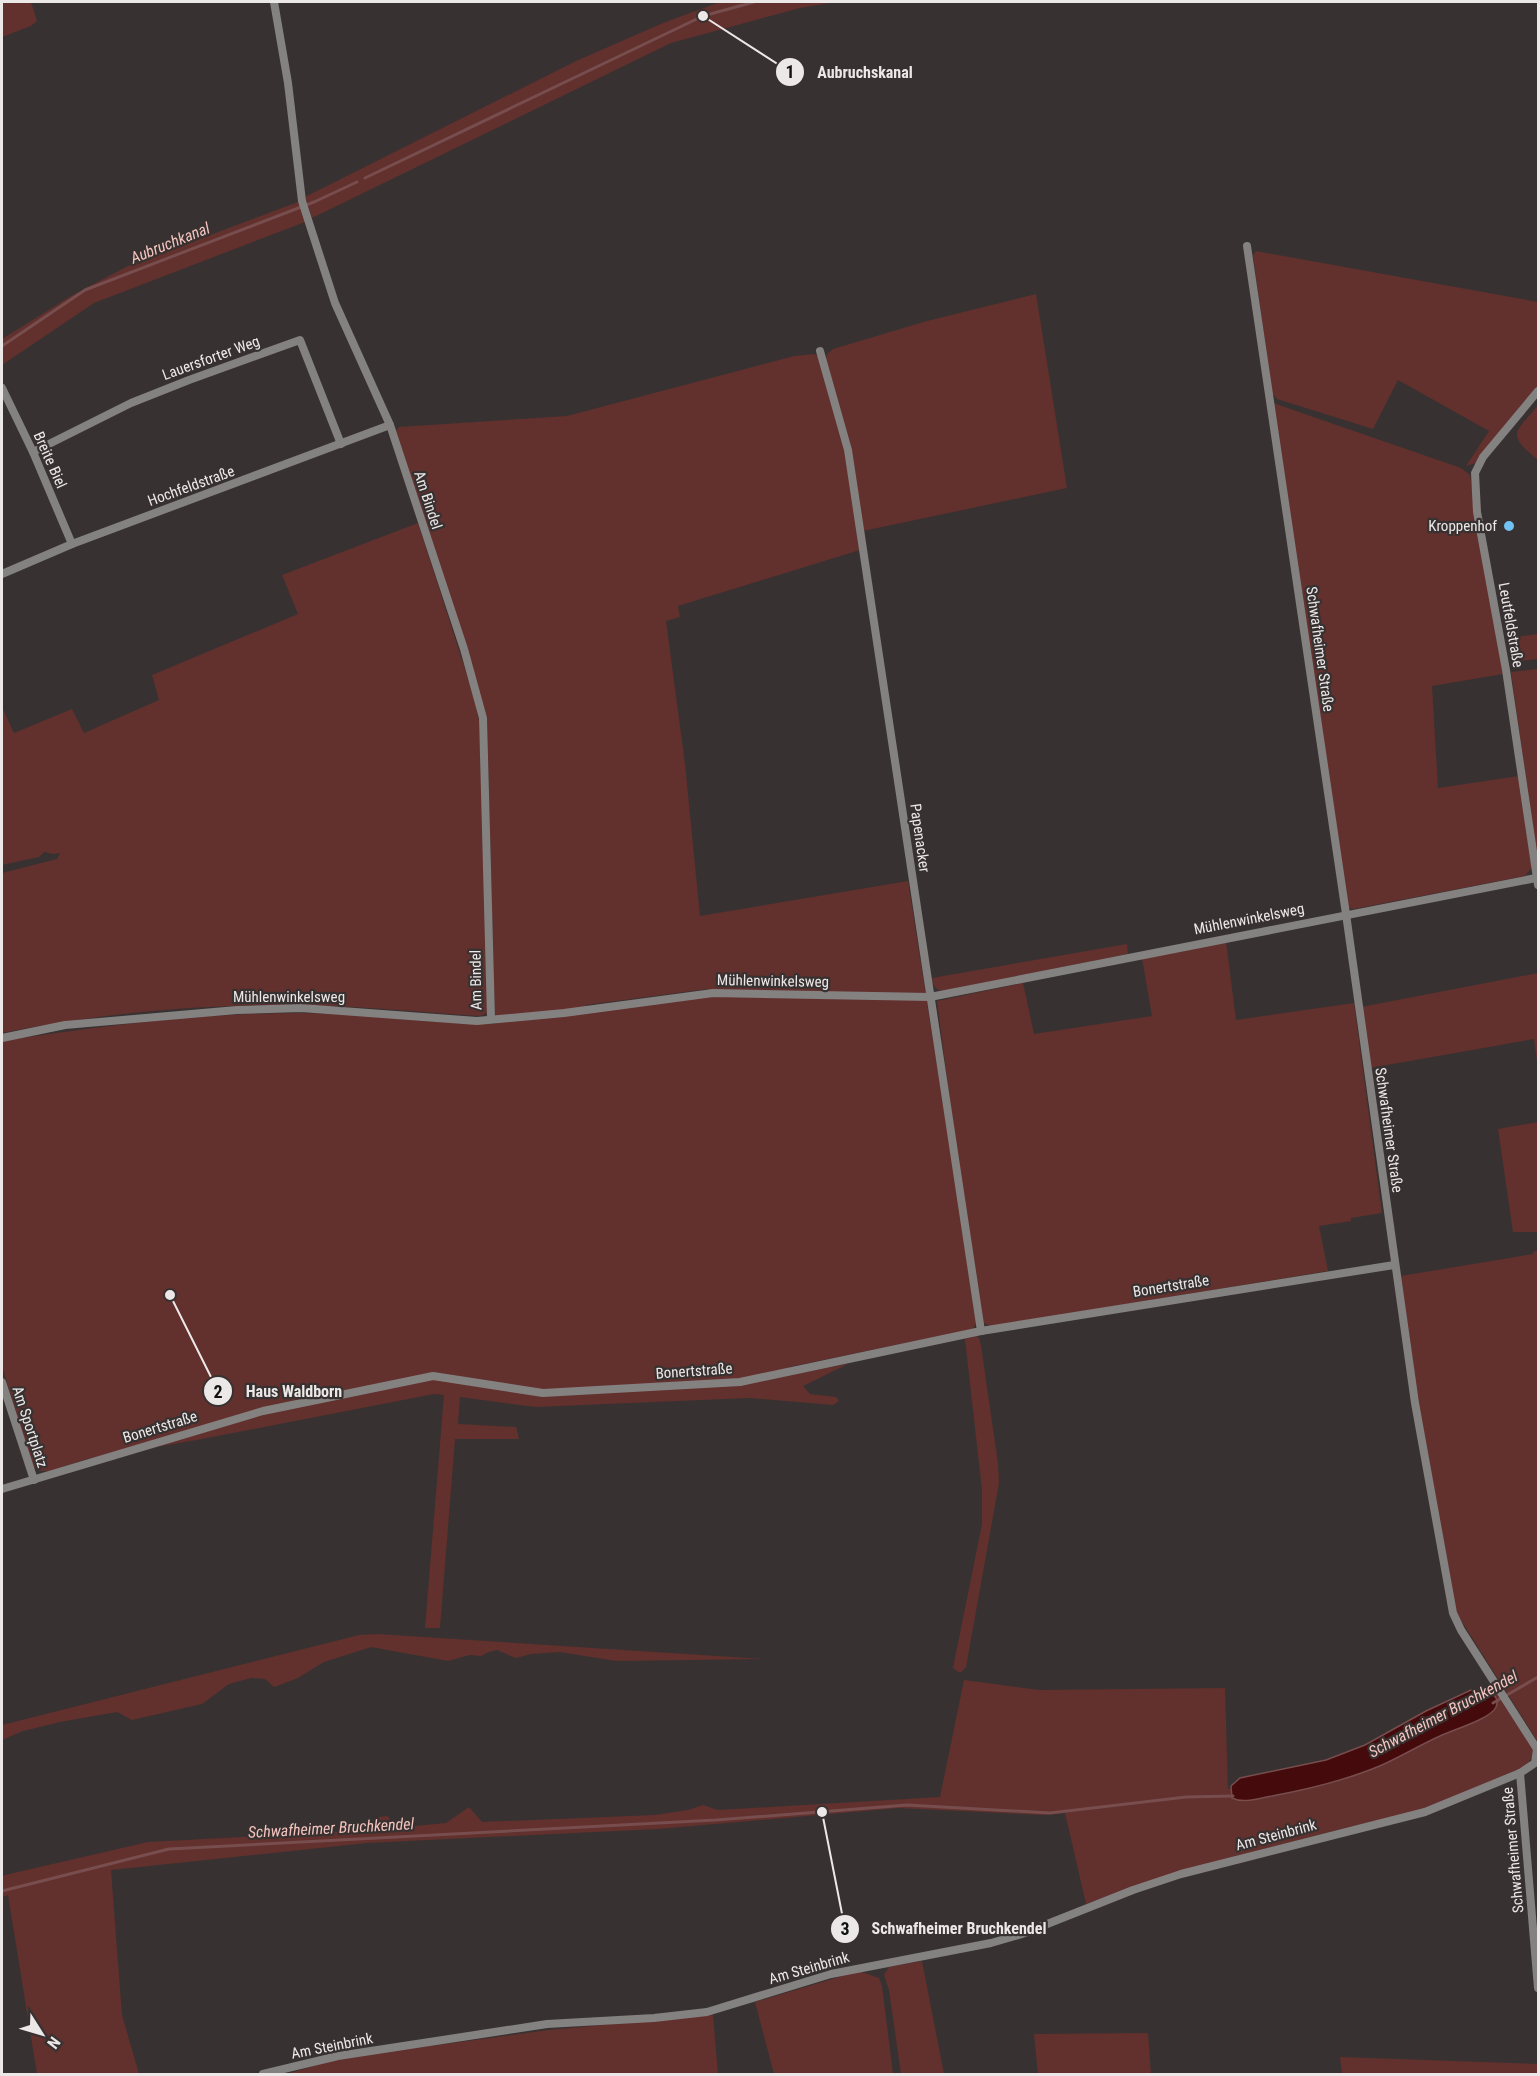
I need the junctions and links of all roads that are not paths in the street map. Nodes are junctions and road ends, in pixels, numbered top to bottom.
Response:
1 (274, 2) edge
2 (1247, 246) dead end
3 (820, 351) dead end
4 (2, 388) edge
5 (1539, 391) edge
6 (390, 425) junction
7 (340, 444) junction
8 (33, 452) junction
9 (72, 544) junction
10 (2, 574) edge
11 (1537, 881) edge
12 (1346, 914) junction
13 (930, 997) junction
14 (491, 1018) junction
15 (2, 1038) edge
16 (1394, 1265) junction
17 (981, 1331) junction
18 (2, 1382) edge
19 (34, 1480) junction
20 (2, 1489) edge
21 (1520, 1773) junction
22 (1539, 1988) edge
23 (263, 2074) edge

1 - 6 street, Am Bindel
2 - 12 street, Schwafheimer Straße
3 - 13 street, Papenacker
4 - 8 street, Breite Biel
5 - 11 street, Leutfeldstraße
6 - 7 street, Hochfeldstraße
6 - 14 street, Am Bindel
7 - 8 street, Lauersforter Weg
7 - 9 street, Hochfeldstraße
8 - 9 street, Breite Biel
9 - 10 street, Hochfeldstraße
11 - 12 street, Mühlenwinkelsweg
12 - 13 street, Mühlenwinkelsweg
12 - 16 street, Schwafheimer Straße
13 - 14 street, Mühlenwinkelsweg
13 - 17 street, Papenacker
14 - 15 street, Mühlenwinkelsweg
16 - 17 street, Bonertstraße
16 - 21 street, Schwafheimer Straße
17 - 19 street, Bonertstraße
18 - 19 street, Am Sportplatz
19 - 20 street, Bonertstraße
21 - 22 street, Schwafheimer Straße
21 - 23 street, Am Steinbrink

